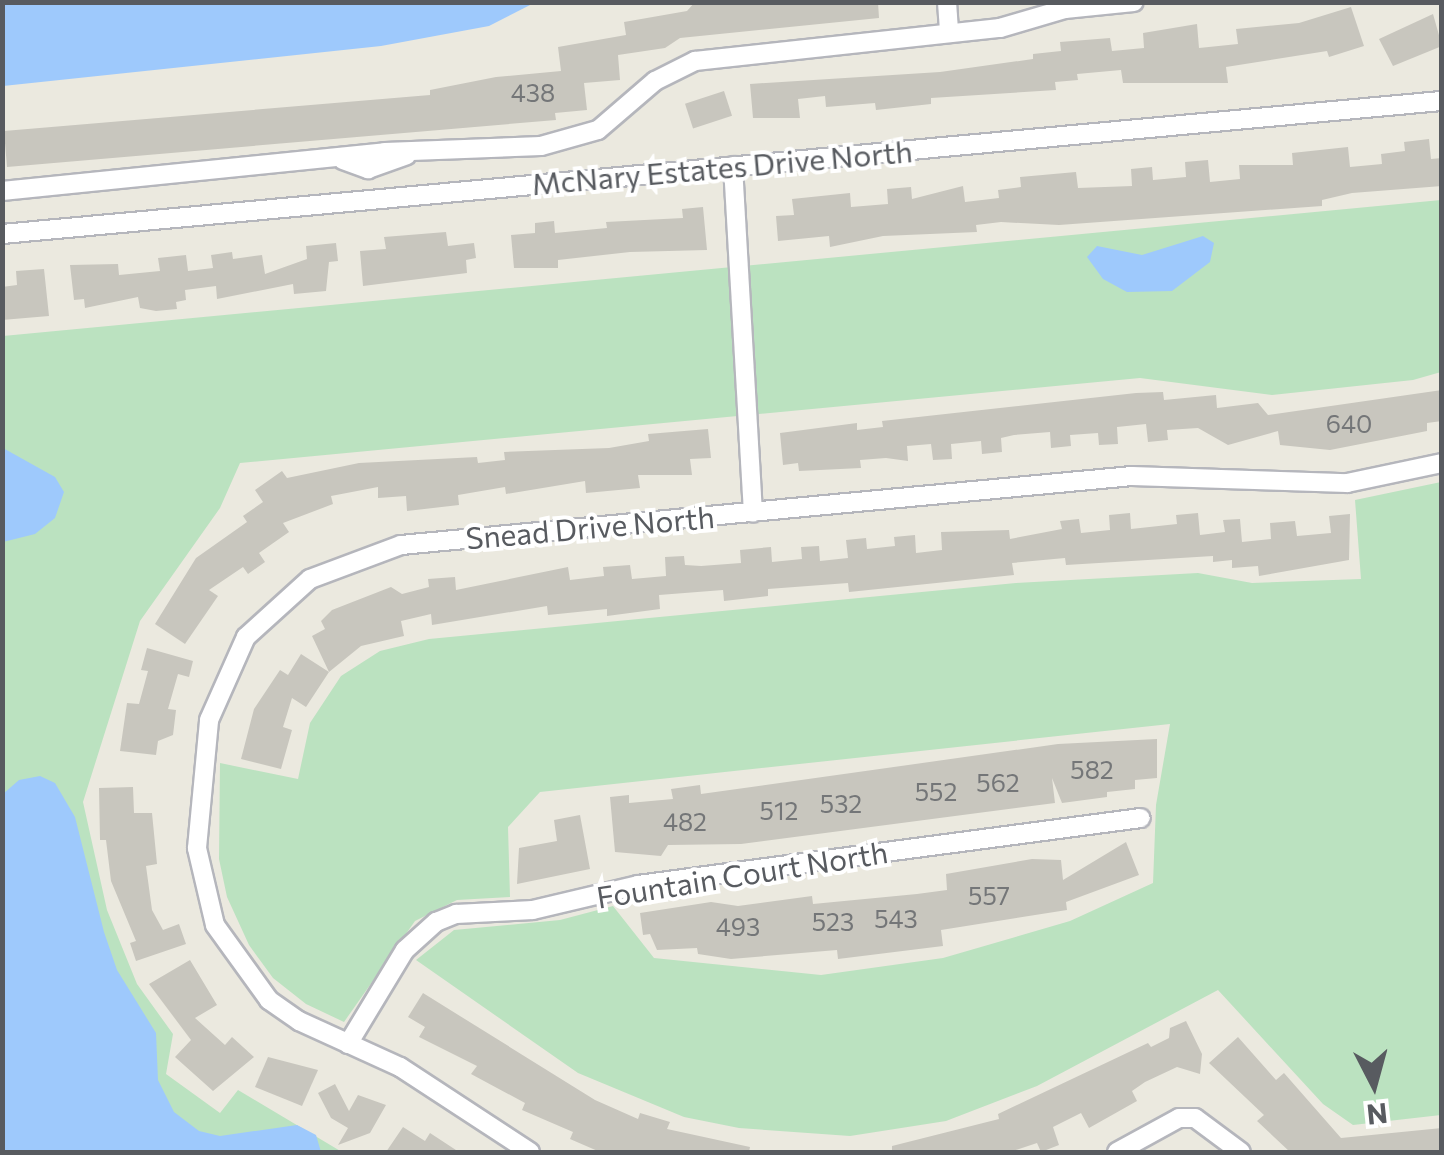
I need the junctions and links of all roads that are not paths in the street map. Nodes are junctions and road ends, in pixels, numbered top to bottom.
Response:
1 (946, 2) edge
2 (1134, 2) edge
3 (949, 33) junction
4 (1442, 100) edge
5 (733, 166) junction
6 (2, 191) edge
7 (2, 234) edge
8 (1442, 463) edge
9 (753, 512) junction
10 (1141, 818) dead end
11 (348, 1044) junction
12 (530, 1152) edge
13 (1116, 1152) edge
14 (1241, 1152) edge

1 - 3 street
2 - 3 street
3 - 6 street
4 - 5 street, McNary Estates Drive North
5 - 7 street, McNary Estates Drive North
5 - 9 street
8 - 9 street, Snead Drive North
9 - 11 street, Snead Drive North
10 - 11 street, Fountain Court North
11 - 12 street, Snead Drive North
13 - 14 street

